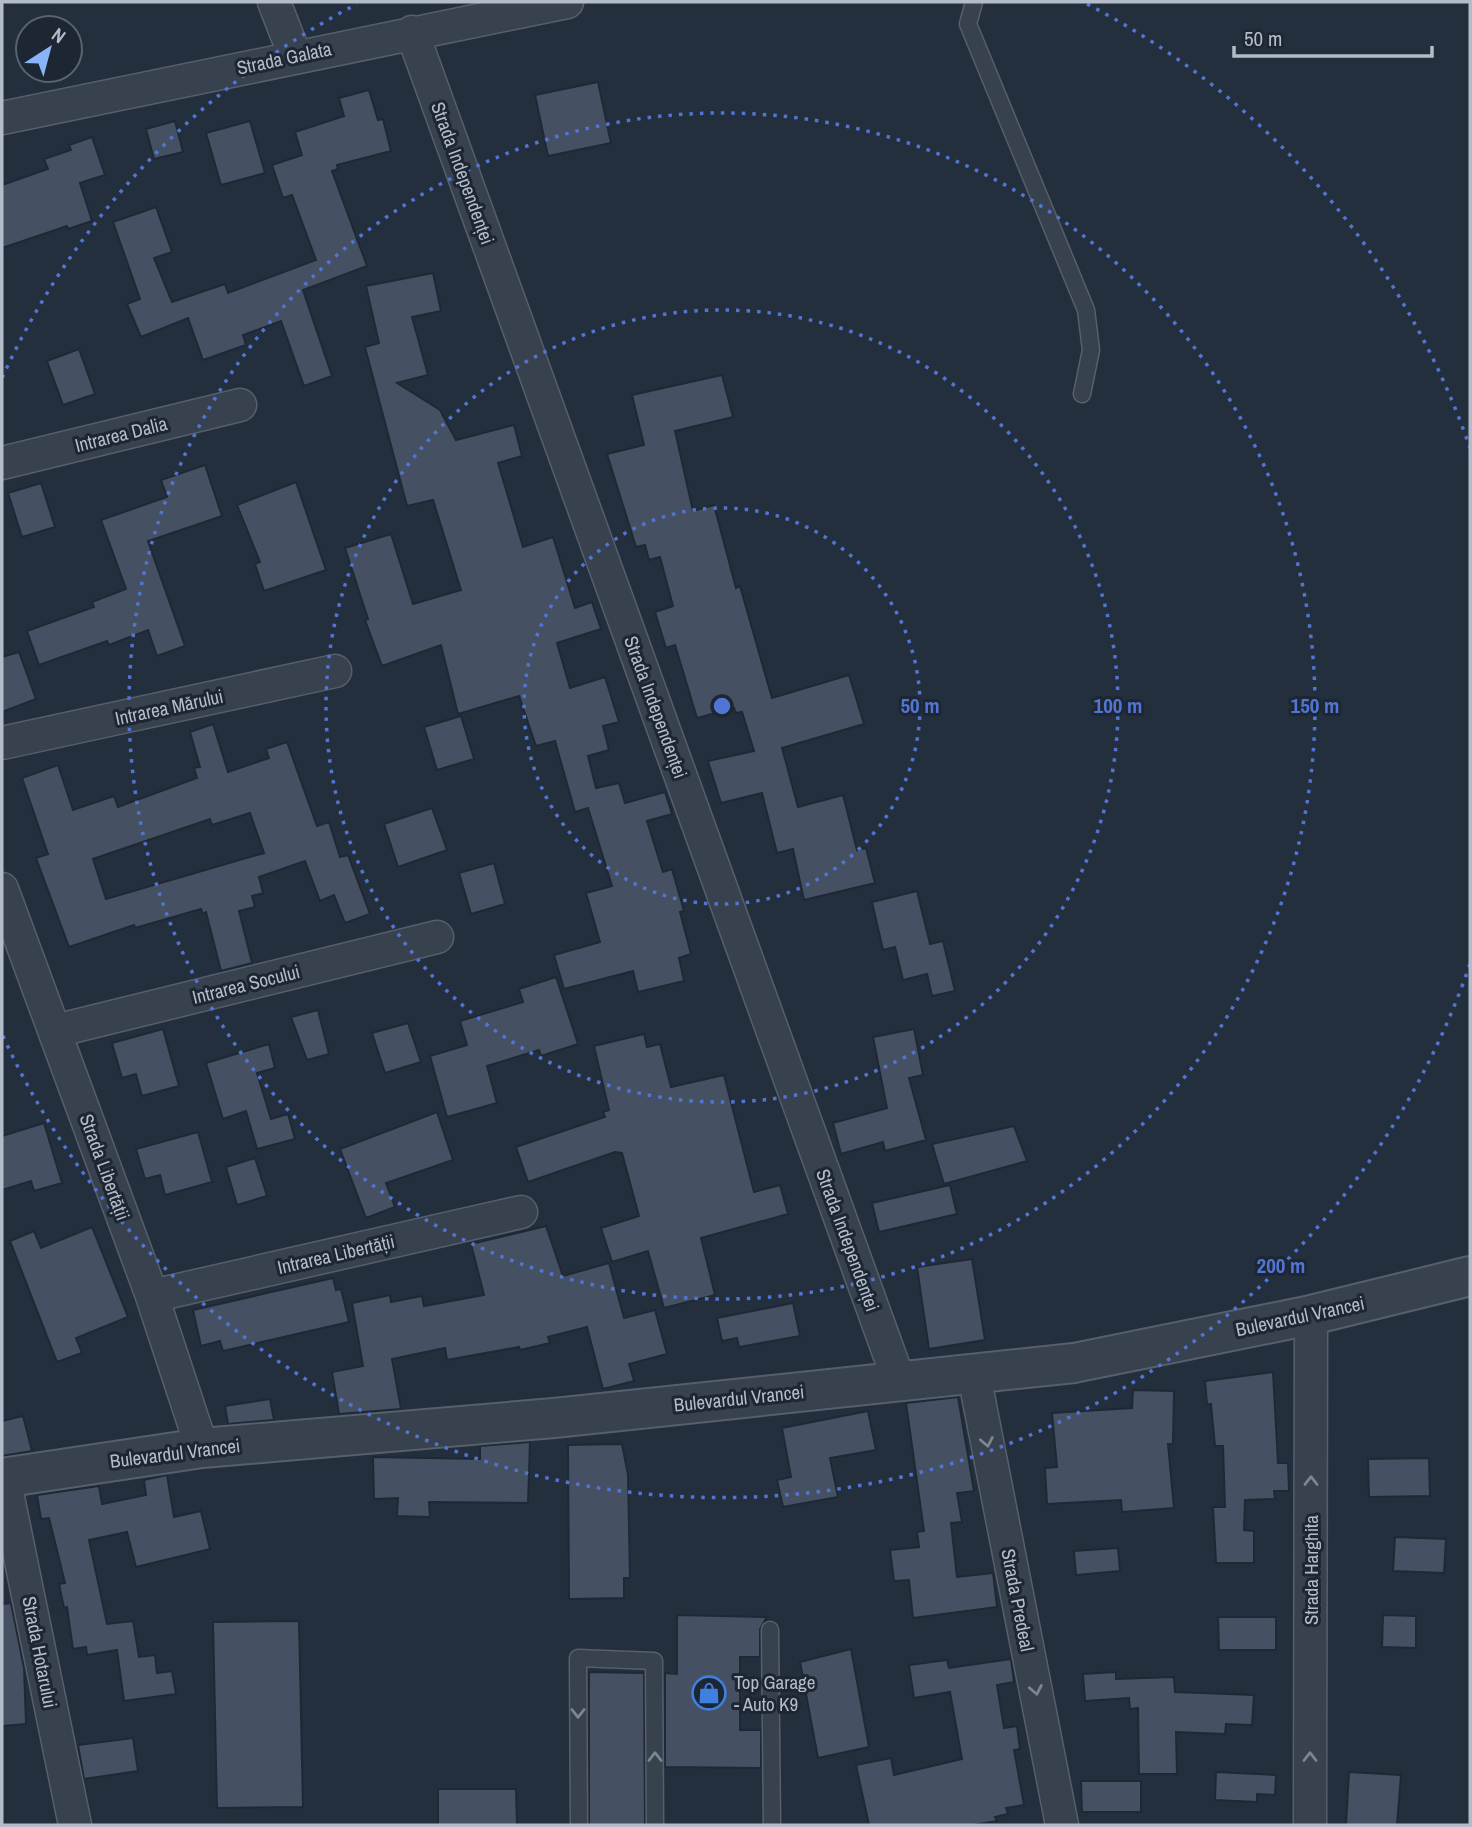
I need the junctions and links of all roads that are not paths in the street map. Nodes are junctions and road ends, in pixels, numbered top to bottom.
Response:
1 (274, 2) edge
2 (567, 2) edge
3 (974, 2) edge
4 (412, 32) junction
5 (295, 56) junction
6 (2, 118) edge
7 (1082, 394) dead end
8 (240, 405) dead end
9 (2, 463) edge
10 (335, 671) dead end
11 (2, 744) edge
12 (2, 889) edge
13 (437, 937) dead end
14 (55, 1031) junction
15 (521, 1212) dead end
16 (1470, 1276) edge
17 (152, 1296) junction
18 (1311, 1315) junction
19 (974, 1375) junction
20 (899, 1381) junction
21 (202, 1448) junction
22 (3, 1478) edge
23 (770, 1630) dead end
24 (75, 1825) edge
25 (579, 1825) edge
26 (655, 1825) edge
27 (772, 1825) edge
28 (1062, 1825) edge
29 (1310, 1825) edge

1 - 5 street
2 - 4 street, Strada Galata
3 - 7 lane
4 - 5 street, Strada Galata
4 - 20 street, Strada Independenței
5 - 6 street, Strada Galata
8 - 9 street, Intrarea Dalia
10 - 11 street, Intrarea Mărului
12 - 14 street, Strada Libertății
13 - 14 street, Intrarea Socului
14 - 17 street, Strada Libertății
15 - 17 street, Intrarea Libertății
16 - 18 street, Bulevardul Vrancei
17 - 21 street, Strada Libertății
18 - 19 street, Bulevardul Vrancei
29 -> 18 street, Strada Harghita
19 - 20 street, Bulevardul Vrancei
19 -> 28 street, Strada Predeal
20 - 21 street, Bulevardul Vrancei
21 - 22 street, Bulevardul Vrancei
22 - 24 street, Strada Hotarului
23 - 27 lane
26 -> 25 lane

